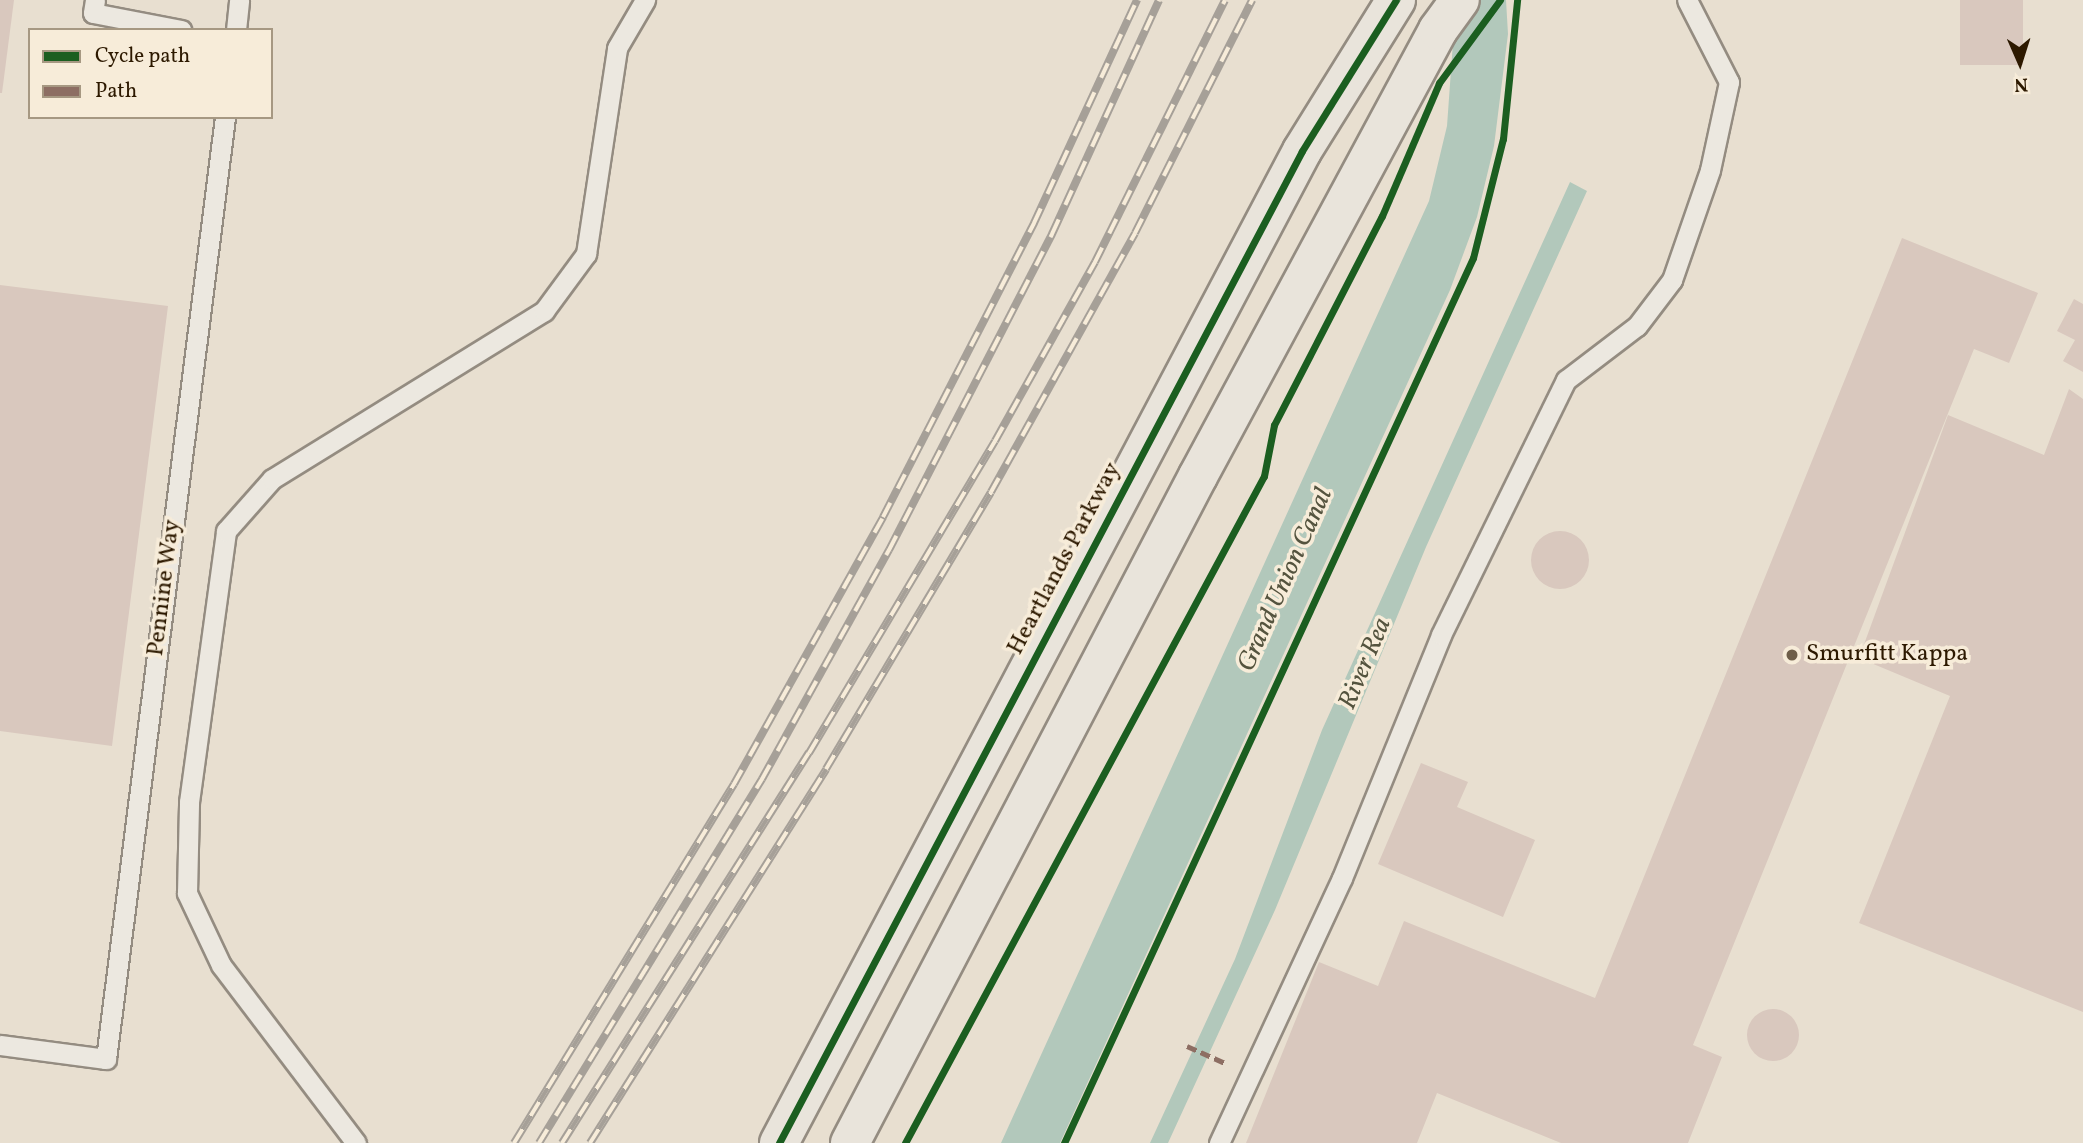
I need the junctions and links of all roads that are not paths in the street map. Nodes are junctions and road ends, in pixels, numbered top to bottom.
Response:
1 (95, 0) edge
2 (239, 0) edge
3 (645, 0) edge
4 (1396, 0) edge
5 (1460, 0) edge
6 (1687, 0) edge
7 (171, 28) edge
8 (236, 28) edge
9 (225, 119) edge
10 (0, 1045) edge
11 (356, 1143) edge
12 (779, 1143) edge
13 (850, 1143) edge
14 (1219, 1143) edge

1 - 7 lane
2 - 8 lane
3 - 11 lane
4 - 12 main road, Heartlands Parkway
5 - 13 main road
6 - 14 lane
9 - 10 lane, Pennine Way

